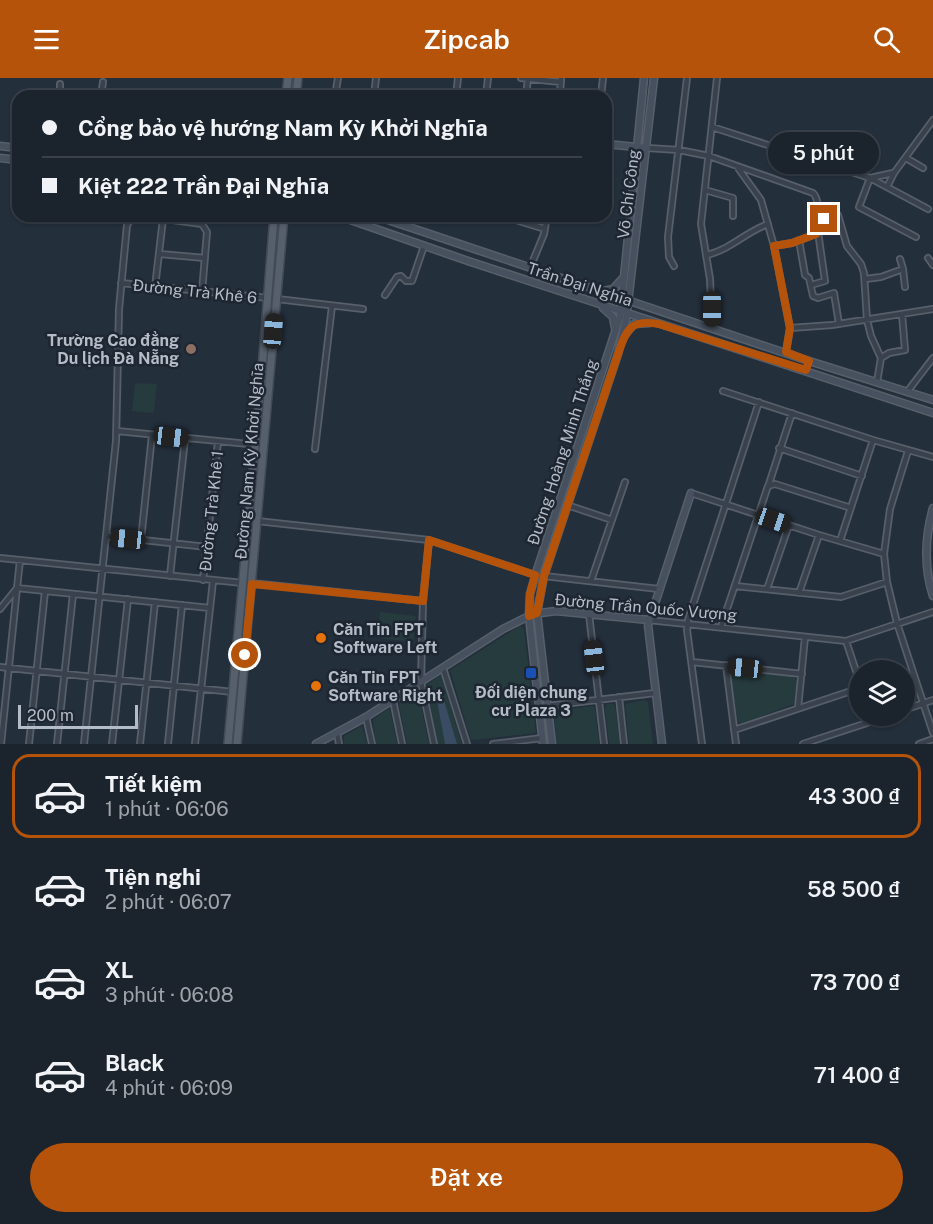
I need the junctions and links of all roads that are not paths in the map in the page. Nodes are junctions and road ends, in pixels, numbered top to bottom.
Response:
1 (521, 78) edge
2 (528, 78) edge
3 (644, 78) edge
4 (654, 78) edge
5 (687, 78) edge
6 (717, 78) edge
7 (561, 80) edge
8 (102, 82) dead end
9 (60, 84) dead end
10 (60, 90) edge
11 (101, 90) edge
12 (933, 120) edge
13 (712, 127) junction
14 (612, 145) edge
15 (636, 147) junction
16 (649, 148) junction
17 (679, 150) junction
18 (709, 156) junction
19 (906, 158) junction
20 (737, 167) junction
21 (923, 168) dead end
22 (894, 173) junction
23 (870, 178) junction
24 (887, 187) junction
25 (705, 190) junction
26 (928, 209) dead end
27 (733, 216) dead end
28 (824, 219) junction
29 (129, 222) edge
30 (163, 222) edge
31 (186, 222) edge
32 (274, 222) edge
33 (284, 222) edge
34 (356, 222) edge
35 (393, 222) edge
36 (524, 222) edge
37 (546, 222) edge
38 (768, 224) junction
39 (545, 230) junction
40 (818, 232) junction
41 (916, 237) dead end
42 (799, 240) junction
43 (424, 246) junction
44 (774, 246) junction
45 (471, 249) junction
46 (160, 254) junction
47 (707, 255) junction
48 (205, 258) junction
49 (928, 258) dead end
50 (900, 259) dead end
51 (468, 261) junction
52 (933, 265) edge
53 (674, 266) dead end
54 (530, 268) junction
55 (903, 269) junction
56 (624, 273) junction
57 (865, 279) junction
58 (121, 283) junction
59 (811, 285) junction
60 (155, 287) junction
61 (905, 287) dead end
62 (599, 290) junction
63 (202, 292) junction
64 (385, 295) dead end
65 (272, 298) junction
66 (625, 299) junction
67 (597, 304) junction
68 (332, 306) junction
69 (363, 309) dead end
70 (933, 309) edge
71 (624, 312) junction
72 (902, 314) junction
73 (867, 320) junction
74 (659, 324) junction
75 (839, 324) junction
76 (712, 328) junction
77 (790, 328) junction
78 (615, 336) junction
79 (786, 352) junction
80 (618, 354) junction
81 (881, 358) junction
82 (933, 358) edge
83 (809, 361) junction
84 (928, 365) junction
85 (806, 370) junction
86 (933, 372) edge
87 (877, 382) junction
88 (723, 391) dead end
89 (908, 392) junction
90 (933, 400) edge
91 (759, 402) junction
92 (792, 413) junction
93 (933, 413) edge
94 (117, 431) junction
95 (152, 435) junction
96 (185, 439) junction
97 (873, 440) junction
98 (218, 442) junction
99 (255, 445) junction
100 (264, 445) junction
101 (779, 448) junction
102 (315, 449) dead end
103 (908, 451) junction
104 (933, 458) edge
105 (862, 476) junction
106 (625, 482) dead end
107 (768, 487) junction
108 (691, 493) joint
109 (559, 502) junction
110 (567, 505) junction
111 (725, 505) junction
112 (851, 508) junction
113 (933, 508) edge
114 (758, 515) junction
115 (612, 520) junction
116 (257, 521) junction
117 (789, 525) junction
118 (819, 535) junction
119 (106, 536) junction
120 (141, 540) junction
121 (429, 540) junction
122 (840, 542) junction
123 (173, 544) junction
124 (207, 547) junction
125 (884, 554) junction
126 (0, 558) edge
127 (20, 560) junction
128 (103, 569) junction
129 (535, 575) junction
130 (170, 576) junction
131 (544, 576) junction
132 (203, 580) junction
133 (213, 581) junction
134 (591, 581) junction
135 (887, 582) junction
136 (243, 583) junction
137 (252, 584) junction
138 (735, 586) junction
139 (17, 588) junction
140 (659, 589) junction
141 (767, 590) junction
142 (45, 591) junction
143 (799, 593) junction
144 (72, 594) junction
145 (933, 596) edge
146 (100, 597) junction
147 (128, 600) junction
148 (423, 601) junction
149 (155, 602) junction
150 (182, 606) junction
151 (210, 608) junction
152 (0, 609) edge
153 (933, 612) edge
154 (537, 613) junction
155 (589, 614) junction
156 (529, 616) junction
157 (649, 620) junction
158 (897, 623) junction
159 (687, 624) junction
160 (721, 627) junction
161 (805, 637) junction
162 (846, 641) junction
163 (852, 660) edge
164 (909, 660) edge
165 (692, 662) junction
166 (726, 665) junction
167 (0, 667) edge
168 (9, 668) junction
169 (443, 668) junction
170 (36, 671) junction
171 (64, 674) junction
172 (801, 674) junction
173 (92, 677) junction
174 (915, 678) edge
175 (119, 680) junction
176 (146, 682) junction
177 (421, 682) junction
178 (174, 685) junction
179 (201, 688) junction
180 (233, 692) junction
181 (849, 692) edge
182 (655, 693) junction
183 (619, 698) junction
184 (393, 700) junction
185 (599, 700) junction
186 (933, 700) edge
187 (924, 703) junction
188 (547, 706) junction
189 (915, 706) edge
190 (539, 707) junction
191 (798, 708) junction
192 (366, 717) junction
193 (851, 726) edge
194 (734, 730) junction
195 (337, 733) junction
196 (933, 733) edge
197 (933, 739) edge
198 (543, 741) edge
199 (810, 743) edge
200 (1, 744) edge
201 (29, 744) edge
202 (57, 744) edge
203 (84, 744) edge
204 (112, 744) edge
205 (140, 744) edge
206 (168, 744) edge
207 (195, 744) edge
208 (228, 744) edge
209 (237, 744) edge
210 (316, 744) edge
211 (339, 744) edge
212 (372, 744) edge
213 (402, 744) edge
214 (434, 744) edge
215 (467, 744) edge
216 (493, 744) edge
217 (499, 744) edge
218 (552, 744) edge
219 (604, 744) edge
220 (624, 744) edge
221 (662, 744) edge
222 (702, 744) edge
223 (736, 744) edge
224 (803, 744) edge
225 (919, 744) edge

1 - 2 street
2 - 7 street
3 - 15 main road, Võ Chí Công
4 - 16 main road, Võ Chí Công
5 - 17 street
6 - 13 street
8 - 11 street
9 - 10 street
12 - 19 street
13 - 18 street
13 - 23 street
14 - 15 main road
15 - 16 main road
15 - 56 main road, Võ Chí Công
16 - 17 street
16 - 66 main road, Võ Chí Công
17 - 18 street
17 - 53 street
18 - 20 street
18 - 25 street
19 - 21 street
19 - 22 street
20 - 28 street
20 - 38 street
22 - 23 street
22 - 24 street
23 - 24 street
23 - 41 street
24 - 26 street
25 - 27 street
25 - 47 street
28 - 40 street
28 - 57 street
29 - 58 street
30 - 46 street
31 - 48 street
32 - 65 main road, Đường Nam Kỳ Khởi Nghĩa
33 - 65 main road, Đường Nam Kỳ Khởi Nghĩa
34 - 43 main road, Trần Đại Nghĩa
35 - 45 main road, Trần Đại Nghĩa
36 - 39 street
37 - 39 street
38 - 44 street
38 - 47 street
39 - 54 street
40 - 42 street
40 - 59 street
42 - 44 street
42 - 59 street
43 - 51 main road, Trần Đại Nghĩa
43 - 64 street
44 - 77 street
45 - 51 main road
45 - 54 main road, Trần Đại Nghĩa
46 - 48 street
46 - 60 street
47 - 76 street
48 - 63 street
49 - 52 street
50 - 55 street
51 - 67 main road, Trần Đại Nghĩa
54 - 62 main road, Trần Đại Nghĩa
55 - 57 street
55 - 61 street
56 - 62 main road
56 - 66 main road, Võ Chí Công
57 - 73 street
58 - 60 street, Đường Trà Khê 6
58 - 94 street
59 - 75 street
60 - 63 street, Đường Trà Khê 6
62 - 66 main road, Trần Đại Nghĩa
63 - 65 street, Đường Trà Khê 6
65 - 68 street, Đường Trà Khê 6
65 - 99 main road
65 - 100 main road, Đường Nam Kỳ Khởi Nghĩa
66 - 71 main road, Võ Chí Công
66 - 76 main road, Trần Đại Nghĩa
67 - 71 main road, Trần Đại Nghĩa
67 - 78 main road
68 - 69 street, Đường Trà Khê 6
68 - 102 street
70 - 72 street
71 - 74 main road, Trần Đại Nghĩa
71 - 78 main road, Đường Hoàng Minh Thắng
71 - 80 main road, Đường Hoàng Minh Thắng
72 - 73 street
72 - 81 street
73 - 75 street
73 - 81 street
74 - 80 main road
74 - 85 main road, Trần Đại Nghĩa
75 - 77 street
76 - 79 main road, Trần Đại Nghĩa
77 - 79 street
78 - 109 main road, Đường Hoàng Minh Thắng
79 - 83 main road, Trần Đại Nghĩa
80 - 110 main road, Đường Hoàng Minh Thắng
81 - 87 street
82 - 84 street
83 - 85 main road
83 - 87 main road, Trần Đại Nghĩa
84 - 86 street
84 - 89 street
85 - 93 main road, Trần Đại Nghĩa
87 - 89 main road, Trần Đại Nghĩa
88 - 91 street
89 - 90 main road, Trần Đại Nghĩa
91 - 92 street
91 - 111 street
92 - 97 street
92 - 101 street
94 - 95 street
94 - 119 street
95 - 96 street
95 - 120 street
96 - 98 street
96 - 123 street
97 - 103 street
97 - 105 street
98 - 99 street
98 - 124 street, Đường Trà Khê 1
99 - 100 street
99 - 136 main road
100 - 116 main road, Đường Nam Kỳ Khởi Nghĩa
101 - 105 street
101 - 107 street
103 - 104 street
103 - 125 street
105 - 112 street
106 - 115 street
107 - 112 street
107 - 114 street
108 - 111 street
108 - 140 main road
109 - 110 main road
109 - 129 main road, Đường Hoàng Minh Thắng
110 - 115 street
110 - 131 main road, Đường Hoàng Minh Thắng
111 - 114 street
111 - 159 street
112 - 122 street
113 - 145 main road
114 - 117 street
114 - 138 street
115 - 134 street
116 - 121 street
116 - 137 main road, Đường Nam Kỳ Khởi Nghĩa
117 - 118 street
117 - 141 street
118 - 122 street
118 - 143 street
119 - 120 street
119 - 128 street
120 - 123 street
121 - 129 street
121 - 148 street
122 - 125 street
123 - 124 street
123 - 130 street
124 - 132 street, Đường Trà Khê 1
125 - 135 street
126 - 127 street
127 - 128 street
127 - 139 street
128 - 130 street
128 - 146 street
129 - 156 main road, Đường Hoàng Minh Thắng
130 - 132 street
131 - 134 street
131 - 154 main road, Đường Hoàng Minh Thắng
132 - 133 street
133 - 136 street
133 - 151 street
134 - 140 street
135 - 143 street
135 - 158 street
136 - 180 main road
137 - 148 street
137 - 209 main road, Đường Nam Kỳ Khởi Nghĩa
138 - 141 street
138 - 160 street
139 - 142 street
139 - 152 street
139 - 168 street
140 - 157 main road
141 - 143 street
142 - 144 street
142 - 170 street
144 - 146 street
144 - 171 street
146 - 147 street
146 - 173 street
147 - 149 street
147 - 175 street
148 - 177 street
149 - 150 street
149 - 176 street
150 - 151 street
150 - 178 street
151 - 179 street
153 - 158 street, Đường Trần Quốc Vượng
154 - 155 main road, Đường Trần Quốc Vượng
154 - 156 main road, Đường Trần Quốc Vượng
154 - 188 main road, Đường Hoàng Minh Thắng
155 - 157 main road, Đường Trần Quốc Vượng
155 - 185 street
156 - 169 main road, Đường Trần Quốc Vượng
156 - 190 main road, Đường Hoàng Minh Thắng
157 - 159 street, Đường Trần Quốc Vượng
157 - 182 main road
158 - 162 street, Đường Trần Quốc Vượng
158 - 164 street
159 - 160 street, Đường Trần Quốc Vượng
159 - 165 street
160 - 161 street, Đường Trần Quốc Vượng
161 - 162 street, Đường Trần Quốc Vượng
161 - 172 street
162 - 163 street
165 - 166 street
165 - 222 street
166 - 172 street
166 - 194 street
167 - 168 street
168 - 170 street
168 - 200 street
169 - 177 main road, Đường Trần Quốc Vượng
169 - 215 street
170 - 171 street
170 - 201 street
171 - 173 street
171 - 202 street
172 - 191 street
173 - 175 street
173 - 203 street
174 - 187 street
175 - 176 street
175 - 204 street
176 - 178 street
176 - 205 street
177 - 184 main road, Đường Trần Quốc Vượng
177 - 214 street
178 - 179 street
178 - 206 street
179 - 180 street
179 - 207 street
180 - 208 main road
181 - 191 street
182 - 183 street
182 - 221 main road
183 - 185 street
183 - 220 street
184 - 192 main road, Đường Trần Quốc Vượng
184 - 213 street
185 - 188 street
185 - 219 street
186 - 187 street
187 - 189 street
187 - 196 street
188 - 190 main road
188 - 218 main road, Đường Hoàng Minh Thắng
190 - 198 main road, Đường Hoàng Minh Thắng
191 - 194 street
192 - 195 main road, Đường Trần Quốc Vượng
192 - 212 street
193 - 199 street
194 - 223 street
195 - 210 main road, Đường Trần Quốc Vượng
195 - 211 street
197 - 225 street
198 - 217 street
199 - 224 street
216 - 217 street

